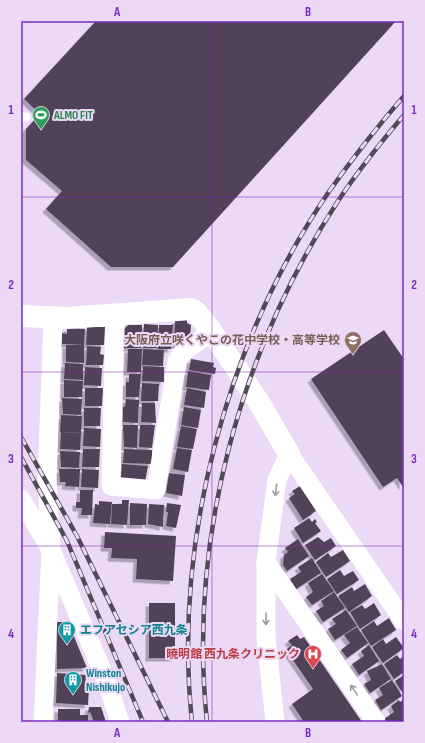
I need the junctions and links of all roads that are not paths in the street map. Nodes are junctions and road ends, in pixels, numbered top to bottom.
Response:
1 (115, 314) junction
2 (21, 316) edge
3 (52, 318) junction
4 (212, 332) junction
5 (289, 454) junction
6 (21, 499) edge
7 (51, 550) junction
8 (266, 562) junction
9 (404, 621) edge
10 (43, 722) edge
11 (120, 722) edge
12 (275, 722) edge
13 (376, 722) edge

1 - 3 street
1 - 4 street
1 - 4 street
2 - 3 street
3 - 7 street
4 - 5 street
5 -> 8 street
5 - 9 street
6 - 7 street
7 - 10 street
7 - 11 street
8 -> 12 street
13 -> 8 street

